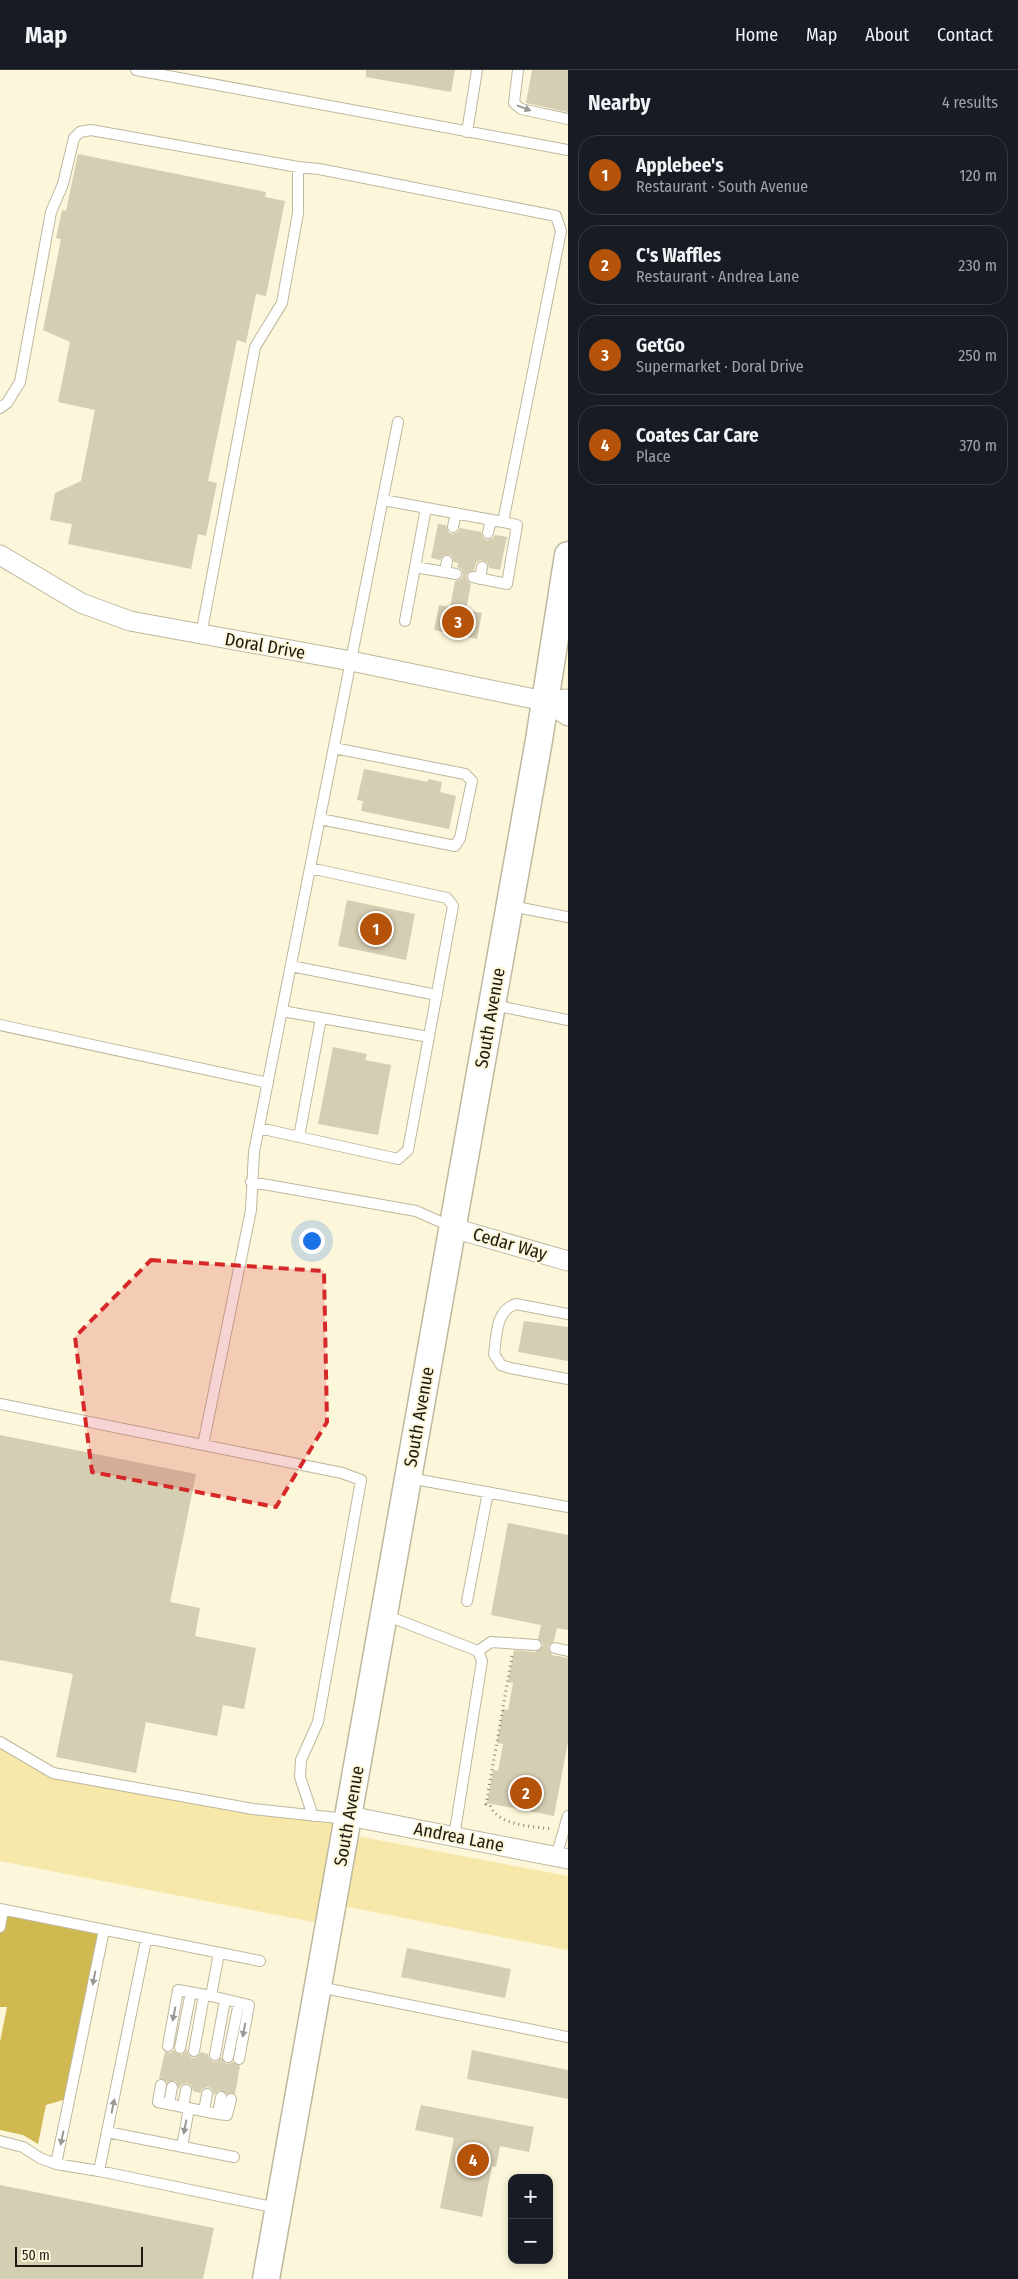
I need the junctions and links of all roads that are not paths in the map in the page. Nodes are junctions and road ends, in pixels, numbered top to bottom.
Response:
1 (136, 70) edge
2 (477, 70) edge
3 (518, 70) edge
4 (568, 119) edge
5 (467, 132) junction
6 (568, 150) edge
7 (298, 167) junction
8 (0, 408) edge
9 (398, 422) dead end
10 (383, 500) junction
11 (426, 508) junction
12 (456, 514) junction
13 (491, 520) junction
14 (503, 522) junction
15 (454, 527) dead end
16 (488, 533) dead end
17 (0, 555) edge
18 (447, 561) dead end
19 (415, 567) junction
20 (482, 567) dead end
21 (567, 567) edge
22 (445, 572) junction
23 (456, 574) dead end
24 (563, 615) edge
25 (405, 620) dead end
26 (201, 635) junction
27 (351, 661) junction
28 (556, 700) edge
29 (568, 716) edge
30 (334, 748) junction
31 (320, 819) junction
32 (310, 868) junction
33 (510, 905) junction
34 (568, 917) edge
35 (291, 966) junction
36 (437, 995) junction
37 (492, 1005) junction
38 (282, 1011) junction
39 (321, 1018) junction
40 (568, 1020) edge
41 (0, 1025) edge
42 (429, 1037) junction
43 (268, 1083) junction
44 (259, 1128) junction
45 (299, 1137) junction
46 (251, 1182) junction
47 (453, 1228) junction
48 (568, 1261) edge
49 (568, 1314) edge
50 (568, 1379) edge
51 (0, 1404) edge
52 (203, 1445) junction
53 (408, 1478) junction
54 (488, 1492) junction
55 (568, 1507) edge
56 (467, 1601) dead end
57 (384, 1615) junction
58 (536, 1645) dead end
59 (555, 1648) dead end
60 (478, 1651) junction
61 (568, 1651) edge
62 (0, 1742) edge
63 (313, 1816) junction
64 (568, 1816) edge
65 (348, 1818) junction
66 (454, 1836) junction
67 (562, 1858) edge
68 (2, 1909) edge
69 (0, 1927) edge
70 (104, 1930) junction
71 (146, 1940) junction
72 (219, 1953) junction
73 (260, 1961) dead end
74 (318, 1987) junction
75 (191, 1992) junction
76 (208, 1996) junction
77 (225, 2000) junction
78 (568, 2037) edge
79 (168, 2046) dead end
80 (180, 2048) dead end
81 (194, 2051) dead end
82 (215, 2055) dead end
83 (233, 2058) dead end
84 (161, 2085) dead end
85 (172, 2087) dead end
86 (186, 2090) dead end
87 (207, 2094) dead end
88 (226, 2098) dead end
89 (169, 2104) junction
90 (186, 2107) junction
91 (204, 2111) junction
92 (107, 2132) junction
93 (0, 2142) edge
94 (182, 2146) junction
95 (234, 2157) dead end
96 (56, 2164) junction
97 (100, 2171) junction
98 (279, 2208) junction
99 (266, 2279) edge

1 - 5 lane
2 - 5 lane
3 -> 4 lane
5 - 6 lane
7 - 8 lane
7 - 14 lane
7 - 26 lane
9 - 10 lane
10 - 11 lane
10 - 27 lane
11 - 12 lane
11 - 19 lane
12 - 13 lane
12 - 15 lane
13 - 14 lane
13 - 16 lane
14 - 20 lane
17 - 26 street, Doral Drive
18 - 22 lane
19 - 22 lane
19 - 25 lane
21 - 24 main road, South Avenue
22 - 23 lane
24 - 28 main road, South Avenue
26 - 27 street, Doral Drive
27 - 28 street, Doral Drive
27 - 30 lane
28 - 29 street
28 - 33 main road, South Avenue
30 - 31 lane
30 - 31 lane
31 - 32 lane
32 - 35 lane
32 - 36 lane
33 - 34 lane
33 - 37 main road, South Avenue
35 - 36 lane
35 - 38 lane
36 - 42 lane
37 - 40 lane
37 - 47 main road, South Avenue
38 - 39 lane
38 - 43 lane
39 - 42 lane
39 - 45 lane
41 - 43 lane
42 - 45 lane
43 - 44 lane
44 - 45 lane
44 - 46 lane
46 - 47 lane
46 - 52 lane
47 - 48 street, Cedar Way
47 - 53 main road, South Avenue
49 - 50 lane
51 - 52 lane
52 - 63 lane
53 - 54 lane
53 - 57 main road, South Avenue
54 - 55 lane
54 - 56 lane
57 - 60 lane
57 - 65 main road, South Avenue
58 - 60 lane
59 - 61 lane
60 - 66 lane
62 - 63 lane
63 - 65 lane
64 - 67 lane
65 - 66 street, Andrea Lane
65 - 74 main road, South Avenue
66 - 67 street, Andrea Lane
68 - 69 lane
68 - 70 lane
70 - 71 lane
70 -> 96 lane
71 - 72 lane
92 -> 71 lane
72 - 73 lane
72 - 76 lane
74 - 78 lane
74 - 98 main road, South Avenue
75 - 76 lane
75 -> 79 lane
75 - 80 lane
76 - 77 lane
76 - 81 lane
77 - 82 lane
77 -> 83 lane
84 - 89 lane
85 - 89 lane
86 - 90 lane
87 - 91 lane
88 - 91 lane
89 - 90 lane
90 - 91 lane
90 -> 94 lane
92 - 94 lane
92 - 97 lane
93 - 96 lane
94 - 95 lane
96 - 97 lane
97 - 98 lane
98 - 99 main road, South Avenue

